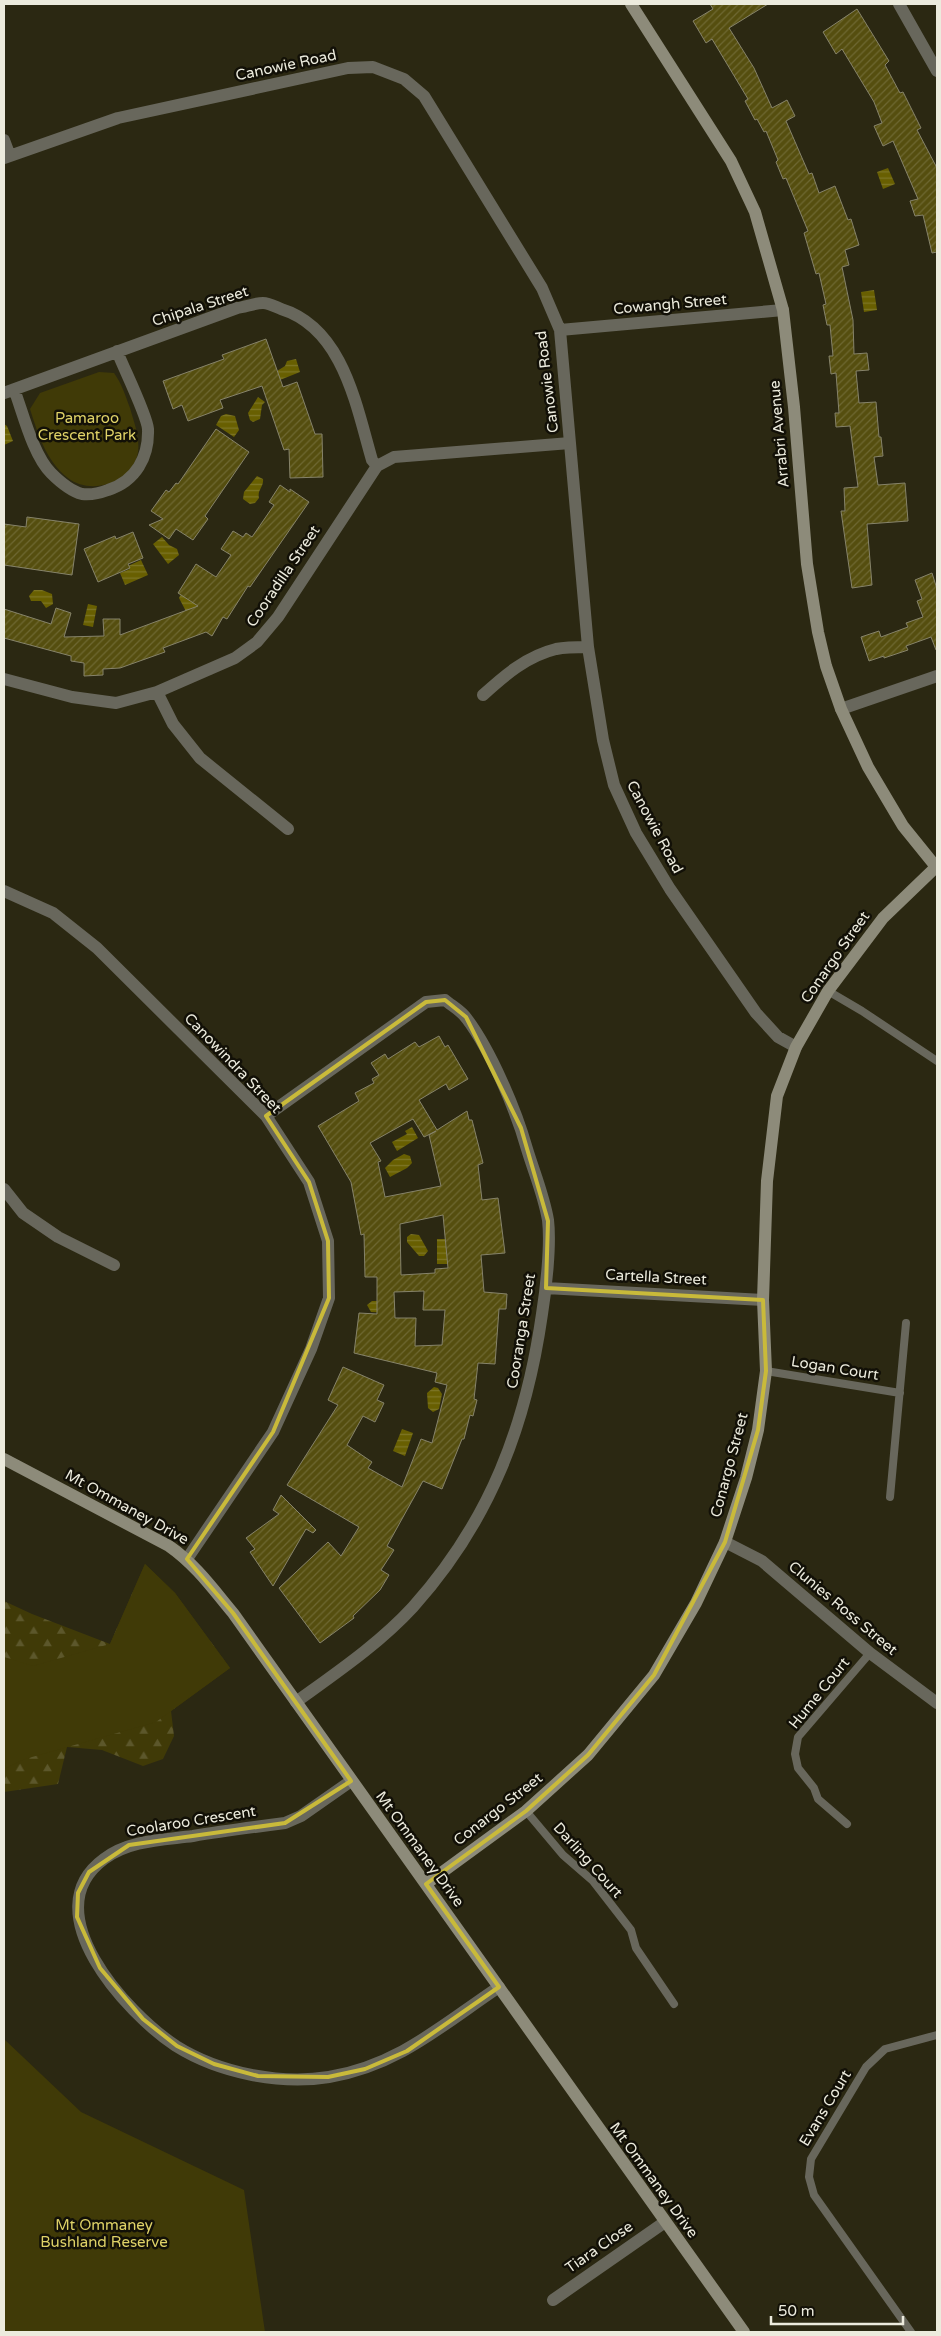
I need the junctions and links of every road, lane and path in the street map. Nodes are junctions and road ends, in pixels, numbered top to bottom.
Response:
1 (631, 4) edge
2 (898, 4) edge
3 (937, 71) edge
4 (4, 140) edge
5 (7, 157) edge
6 (783, 310) junction
7 (560, 330) junction
8 (117, 351) junction
9 (9, 391) edge
10 (570, 443) junction
11 (377, 466) junction
12 (588, 646) junction
13 (937, 676) edge
14 (4, 679) edge
15 (157, 692) junction
16 (483, 695) dead end
17 (841, 709) junction
18 (288, 829) dead end
19 (937, 867) edge
20 (4, 891) edge
21 (828, 990) junction
22 (796, 1047) junction
23 (937, 1062) edge
24 (266, 1116) junction
25 (4, 1189) edge
26 (114, 1265) dead end
27 (546, 1288) junction
28 (764, 1300) junction
29 (906, 1323) dead end
30 (766, 1371) junction
31 (900, 1393) junction
32 (4, 1459) edge
33 (890, 1497) dead end
34 (725, 1542) junction
35 (187, 1559) junction
36 (870, 1653) junction
37 (296, 1702) junction
38 (937, 1703) edge
39 (351, 1781) junction
40 (526, 1811) junction
41 (847, 1824) dead end
42 (426, 1884) junction
43 (499, 1987) junction
44 (674, 2004) dead end
45 (937, 2035) edge
46 (665, 2222) junction
47 (553, 2300) dead end
48 (744, 2332) edge
49 (911, 2332) edge

1 - 6 street, Arrabri Avenue
2 - 3 street
4 - 5 street
5 - 7 street, Canowie Road
6 - 7 street, Cowangh Street
6 - 17 street, Arrabri Avenue
7 - 10 street, Canowie Road
8 - 9 street, Chipala Street
8 - 9 street
8 - 11 street, Chipala Street
10 - 11 street
10 - 12 street, Canowie Road
11 - 15 street, Cooradilla Street
12 - 16 street
12 - 22 street, Canowie Road
13 - 17 street
14 - 15 street, Cooradilla Street
15 - 18 street
17 - 19 street, Arrabri Avenue
19 - 21 street, Conargo Street
20 - 24 street, Canowindra Street
21 - 22 street, Conargo Street
21 - 23 lane
22 - 28 street, Conargo Street
24 - 27 street, Cooranga Street
24 - 35 street, Canowindra Street
25 - 26 street
27 - 28 street, Cartella Street
27 - 37 street, Cooranga Street
28 - 30 street, Conargo Street
29 - 31 lane, Logan Court
30 - 31 lane, Logan Court
30 - 34 street, Conargo Street
31 - 33 lane, Logan Court
32 - 35 street, Mt Ommaney Drive
34 - 36 street, Clunies Ross Street
34 - 40 street, Conargo Street
35 - 37 street, Mt Ommaney Drive
36 - 38 street, Clunies Ross Street
36 - 41 lane, Hume Court
37 - 39 street, Mt Ommaney Drive
39 - 42 street, Mt Ommaney Drive
39 - 43 street, Coolaroo Crescent
40 - 42 street, Conargo Street
40 - 44 lane, Darling Court
42 - 43 street, Mt Ommaney Drive
43 - 46 street, Mt Ommaney Drive
45 - 49 lane, Evans Court
46 - 47 street, Tiara Close
46 - 48 street, Mt Ommaney Drive

